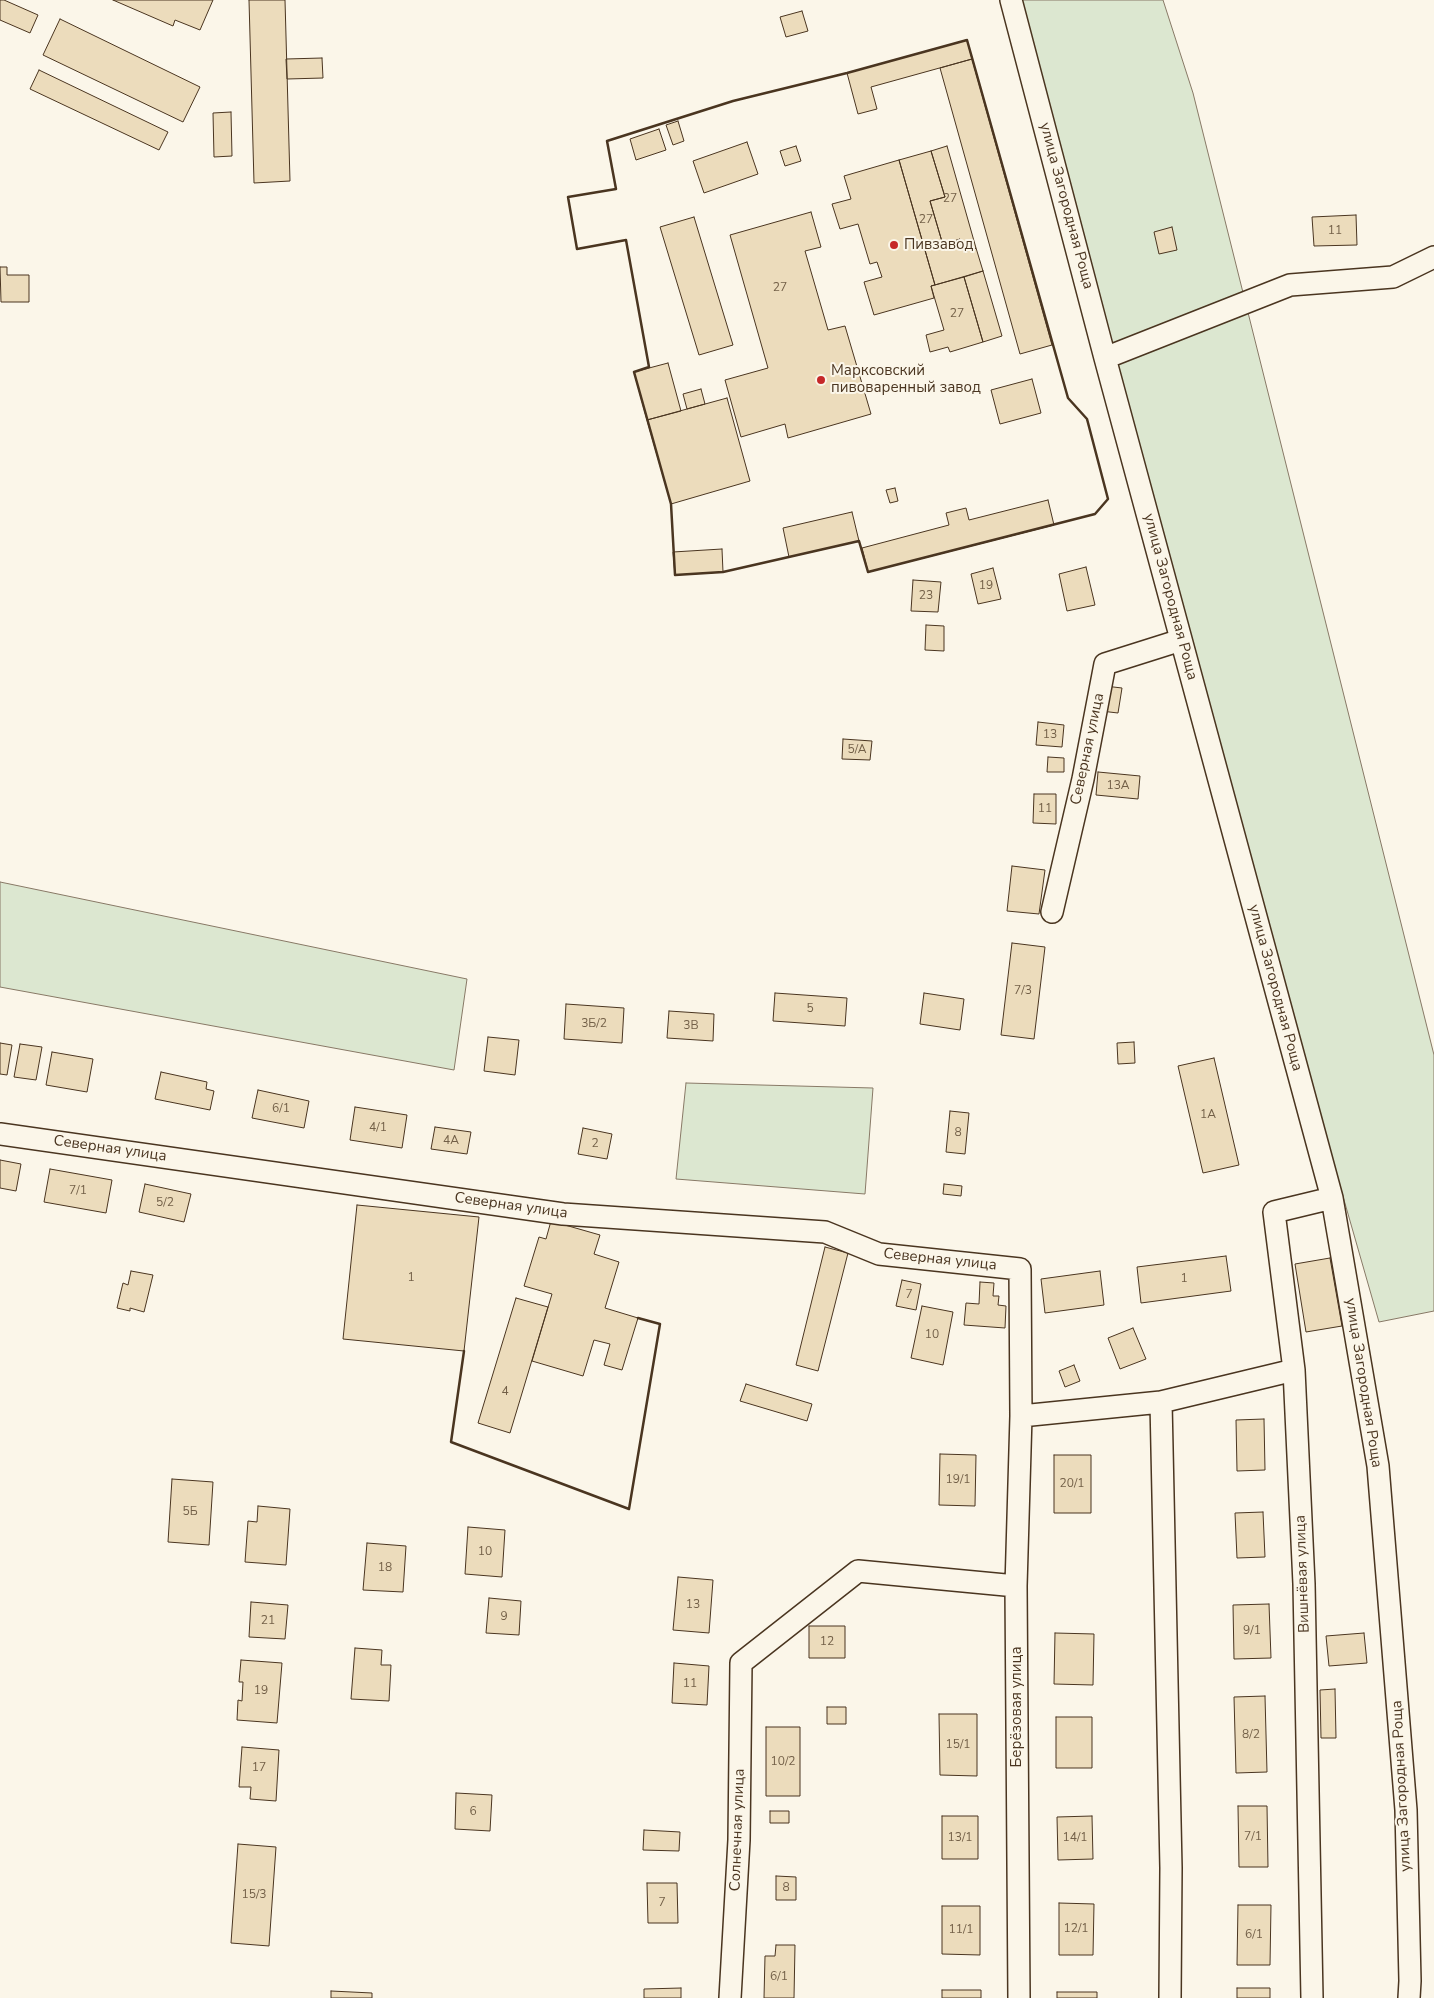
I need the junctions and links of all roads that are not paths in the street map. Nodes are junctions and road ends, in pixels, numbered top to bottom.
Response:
1 (1011, 0) edge
2 (1434, 257) edge
3 (1105, 358) junction
4 (1181, 640) junction
5 (1052, 912) dead end
6 (0, 1134) edge
7 (1332, 1198) junction
8 (1020, 1269) joint
9 (1294, 1370) junction
10 (1161, 1402) junction
11 (1021, 1416) junction
12 (1016, 1586) junction
13 (730, 1998) edge
14 (1019, 1998) edge
15 (1170, 1998) edge
16 (1312, 1998) edge
17 (1409, 1998) edge

1 - 3 street, улица Загородная Роща
2 - 3 street
3 - 4 street, улица Загородная Роща
4 - 5 street, Северная улица
4 - 7 street, улица Загородная Роща
6 - 8 street, Северная улица
7 - 9 street, Вишнёвая улица
7 - 17 street, улица Загородная Роща
8 - 11 street, Берёзовая улица
9 - 10 street
9 - 16 street, Вишнёвая улица
10 - 11 street
10 - 15 street
11 - 12 street, Берёзовая улица
12 - 13 street, Солнечная улица
12 - 14 street, Берёзовая улица

